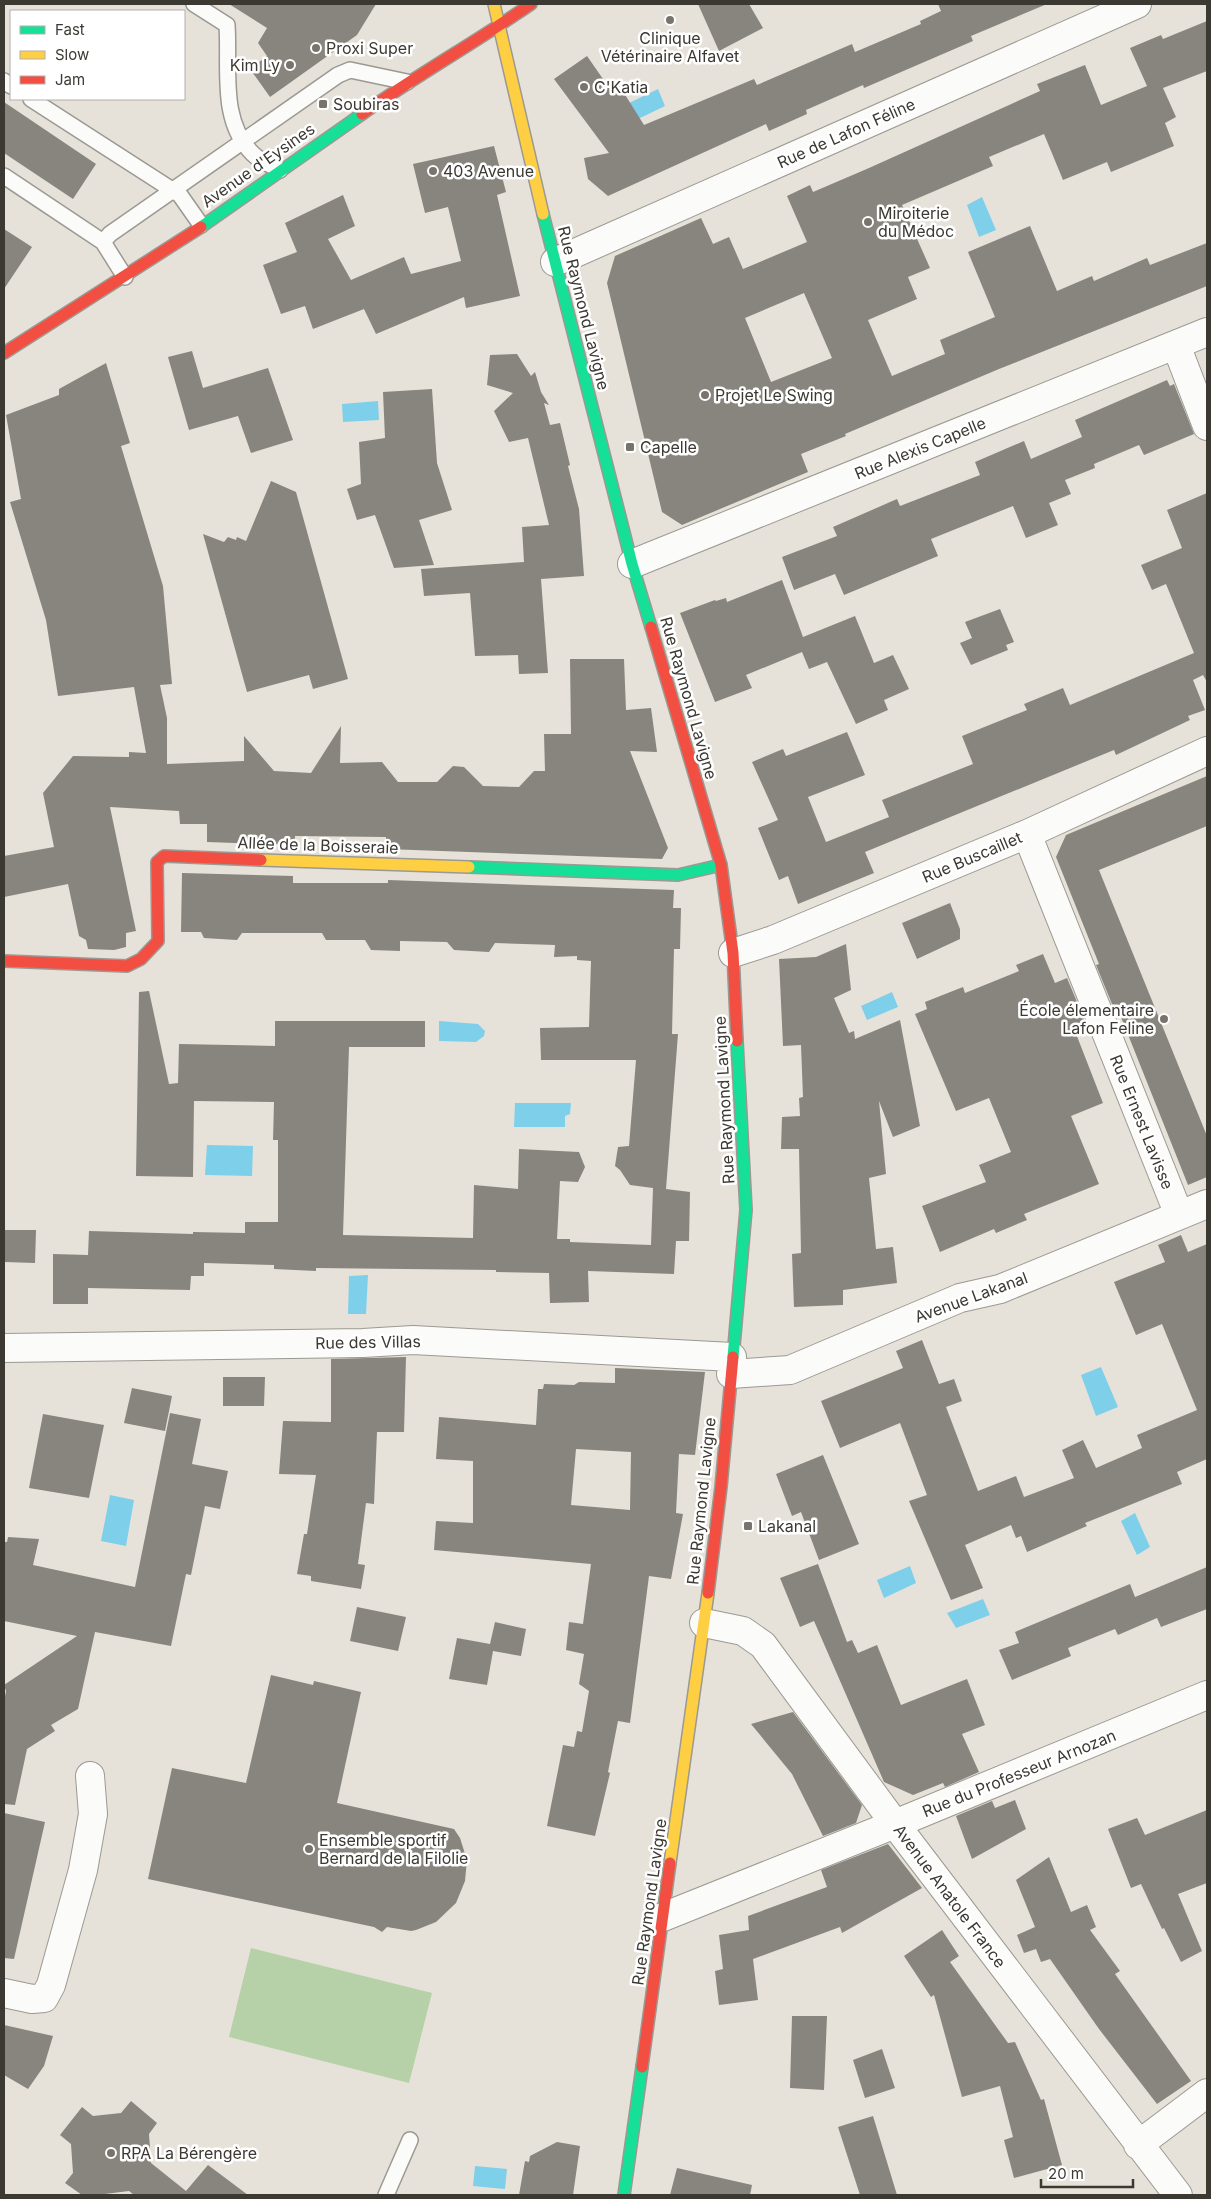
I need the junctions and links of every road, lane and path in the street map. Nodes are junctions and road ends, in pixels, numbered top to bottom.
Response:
1 (194, 4) edge
2 (494, 4) edge
3 (531, 4) edge
4 (1137, 4) edge
5 (499, 26) junction
6 (407, 82) junction
7 (33, 100) edge
8 (245, 142) junction
9 (280, 170) junction
10 (4, 176) edge
11 (174, 190) junction
12 (201, 225) junction
13 (103, 242) junction
14 (555, 262) junction
15 (124, 277) junction
16 (1207, 332) edge
17 (1176, 346) junction
18 (4, 352) edge
19 (1207, 426) edge
20 (632, 564) junction
21 (1207, 751) edge
22 (1027, 834) junction
23 (722, 865) junction
24 (733, 953) junction
25 (4, 961) edge
26 (1207, 1204) edge
27 (1179, 1215) junction
28 (4, 1348) edge
29 (732, 1365) junction
30 (704, 1623) junction
31 (1207, 1695) edge
32 (90, 1776) dead end
33 (895, 1824) junction
34 (663, 1917) junction
35 (4, 1993) edge
36 (1207, 2094) edge
37 (410, 2140) dead end
38 (1138, 2145) junction
39 (386, 2195) edge
40 (624, 2195) edge
41 (1178, 2195) edge

1 - 8 lane
2 - 5 street, Rue Raymond Lavigne
3 - 5 street, Avenue d'Eysines
4 - 14 street, Rue de Lafon Féline
5 - 6 street, Avenue d'Eysines
5 - 14 street, Rue Raymond Lavigne
6 - 8 lane
6 - 9 street, Avenue d'Eysines
7 - 11 lane
8 - 9 lane
8 - 11 lane
9 - 12 street, Avenue d'Eysines
10 - 13 lane
11 - 12 lane
11 - 13 lane
12 - 15 street, Avenue d'Eysines
13 - 15 lane
14 - 20 street, Rue Raymond Lavigne
15 - 18 street, Avenue d'Eysines
16 - 17 street, Rue Alexis Capelle
17 - 19 street
17 - 20 street, Rue Alexis Capelle
20 - 23 street, Rue Raymond Lavigne
21 - 22 street, Rue Buscaillet
22 - 24 street, Rue Buscaillet
22 - 27 street, Rue Ernest Lavisse
23 - 24 street, Rue Raymond Lavigne
23 - 25 street, Allée de la Boisseraie
24 - 29 street, Rue Raymond Lavigne
26 - 27 street, Avenue Lakanal
27 - 29 street, Avenue Lakanal
28 - 29 street, Rue des Villas
29 - 30 street, Rue Raymond Lavigne
30 - 33 street, Avenue Anatole France
30 - 34 street, Rue Raymond Lavigne
31 - 33 street, Rue du Professeur Arnozan
32 - 35 street
33 - 34 street, Rue du Professeur Arnozan
33 - 38 street, Avenue Anatole France
34 - 40 street, Rue Raymond Lavigne
36 - 38 street
37 - 39 lane
38 - 41 street, Avenue Anatole France

